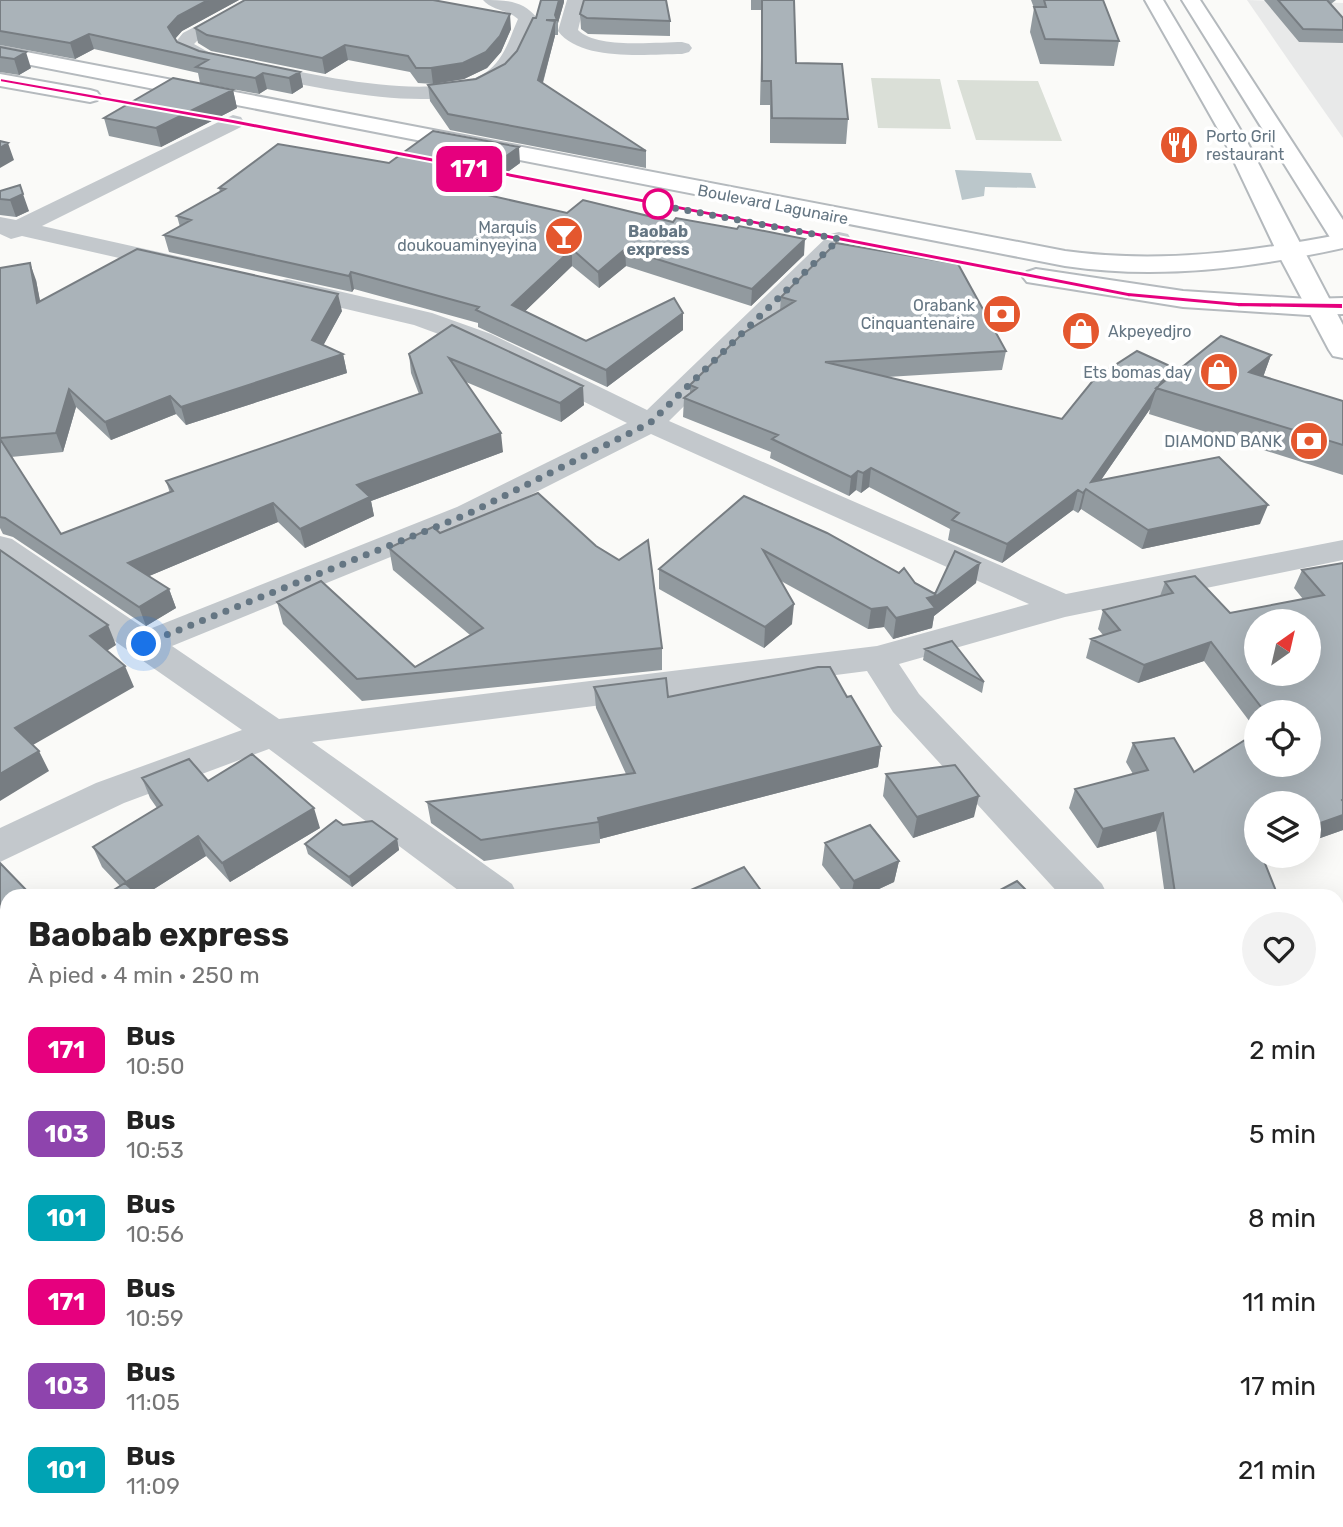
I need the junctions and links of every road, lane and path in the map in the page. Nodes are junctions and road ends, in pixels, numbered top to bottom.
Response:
1 (259, 0) edge
2 (492, 0) edge
3 (576, 0) edge
4 (1154, 0) edge
5 (1191, 0) edge
6 (682, 48) dead end
7 (0, 53) edge
8 (0, 80) edge
9 (110, 100) dead end
10 (206, 117) edge
11 (233, 122) junction
12 (271, 130) dead end
13 (525, 179) dead end
14 (6, 230) edge
15 (839, 239) junction
16 (1343, 240) edge
17 (1289, 250) junction
18 (205, 269) edge
19 (258, 280) edge
20 (1332, 306) edge
21 (1343, 350) edge
22 (650, 423) junction
23 (0, 546) edge
24 (1343, 550) edge
25 (1063, 606) junction
26 (144, 644) junction
27 (877, 658) junction
28 (273, 733) junction
29 (0, 846) edge
30 (487, 889) edge
31 (1080, 889) edge

1 - 2 street
3 - 6 street
4 - 17 main road
5 - 16 main road
7 - 17 main road, Boulevard Lagunaire
8 - 9 main road
10 - 11 main road
11 - 12 main road
11 - 14 street
13 - 15 main road, Boulevard Lagunaire
14 - 18 street
15 - 20 main road, Boulevard Lagunaire
15 - 22 street
16 - 17 main road, Boulevard Lagunaire
17 - 20 main road
19 - 22 street
20 - 21 main road
22 - 25 street
22 - 26 street
23 - 26 street
24 - 25 street
25 - 27 street
26 - 28 street
27 - 28 street
27 - 31 street
28 - 29 street
28 - 30 street

